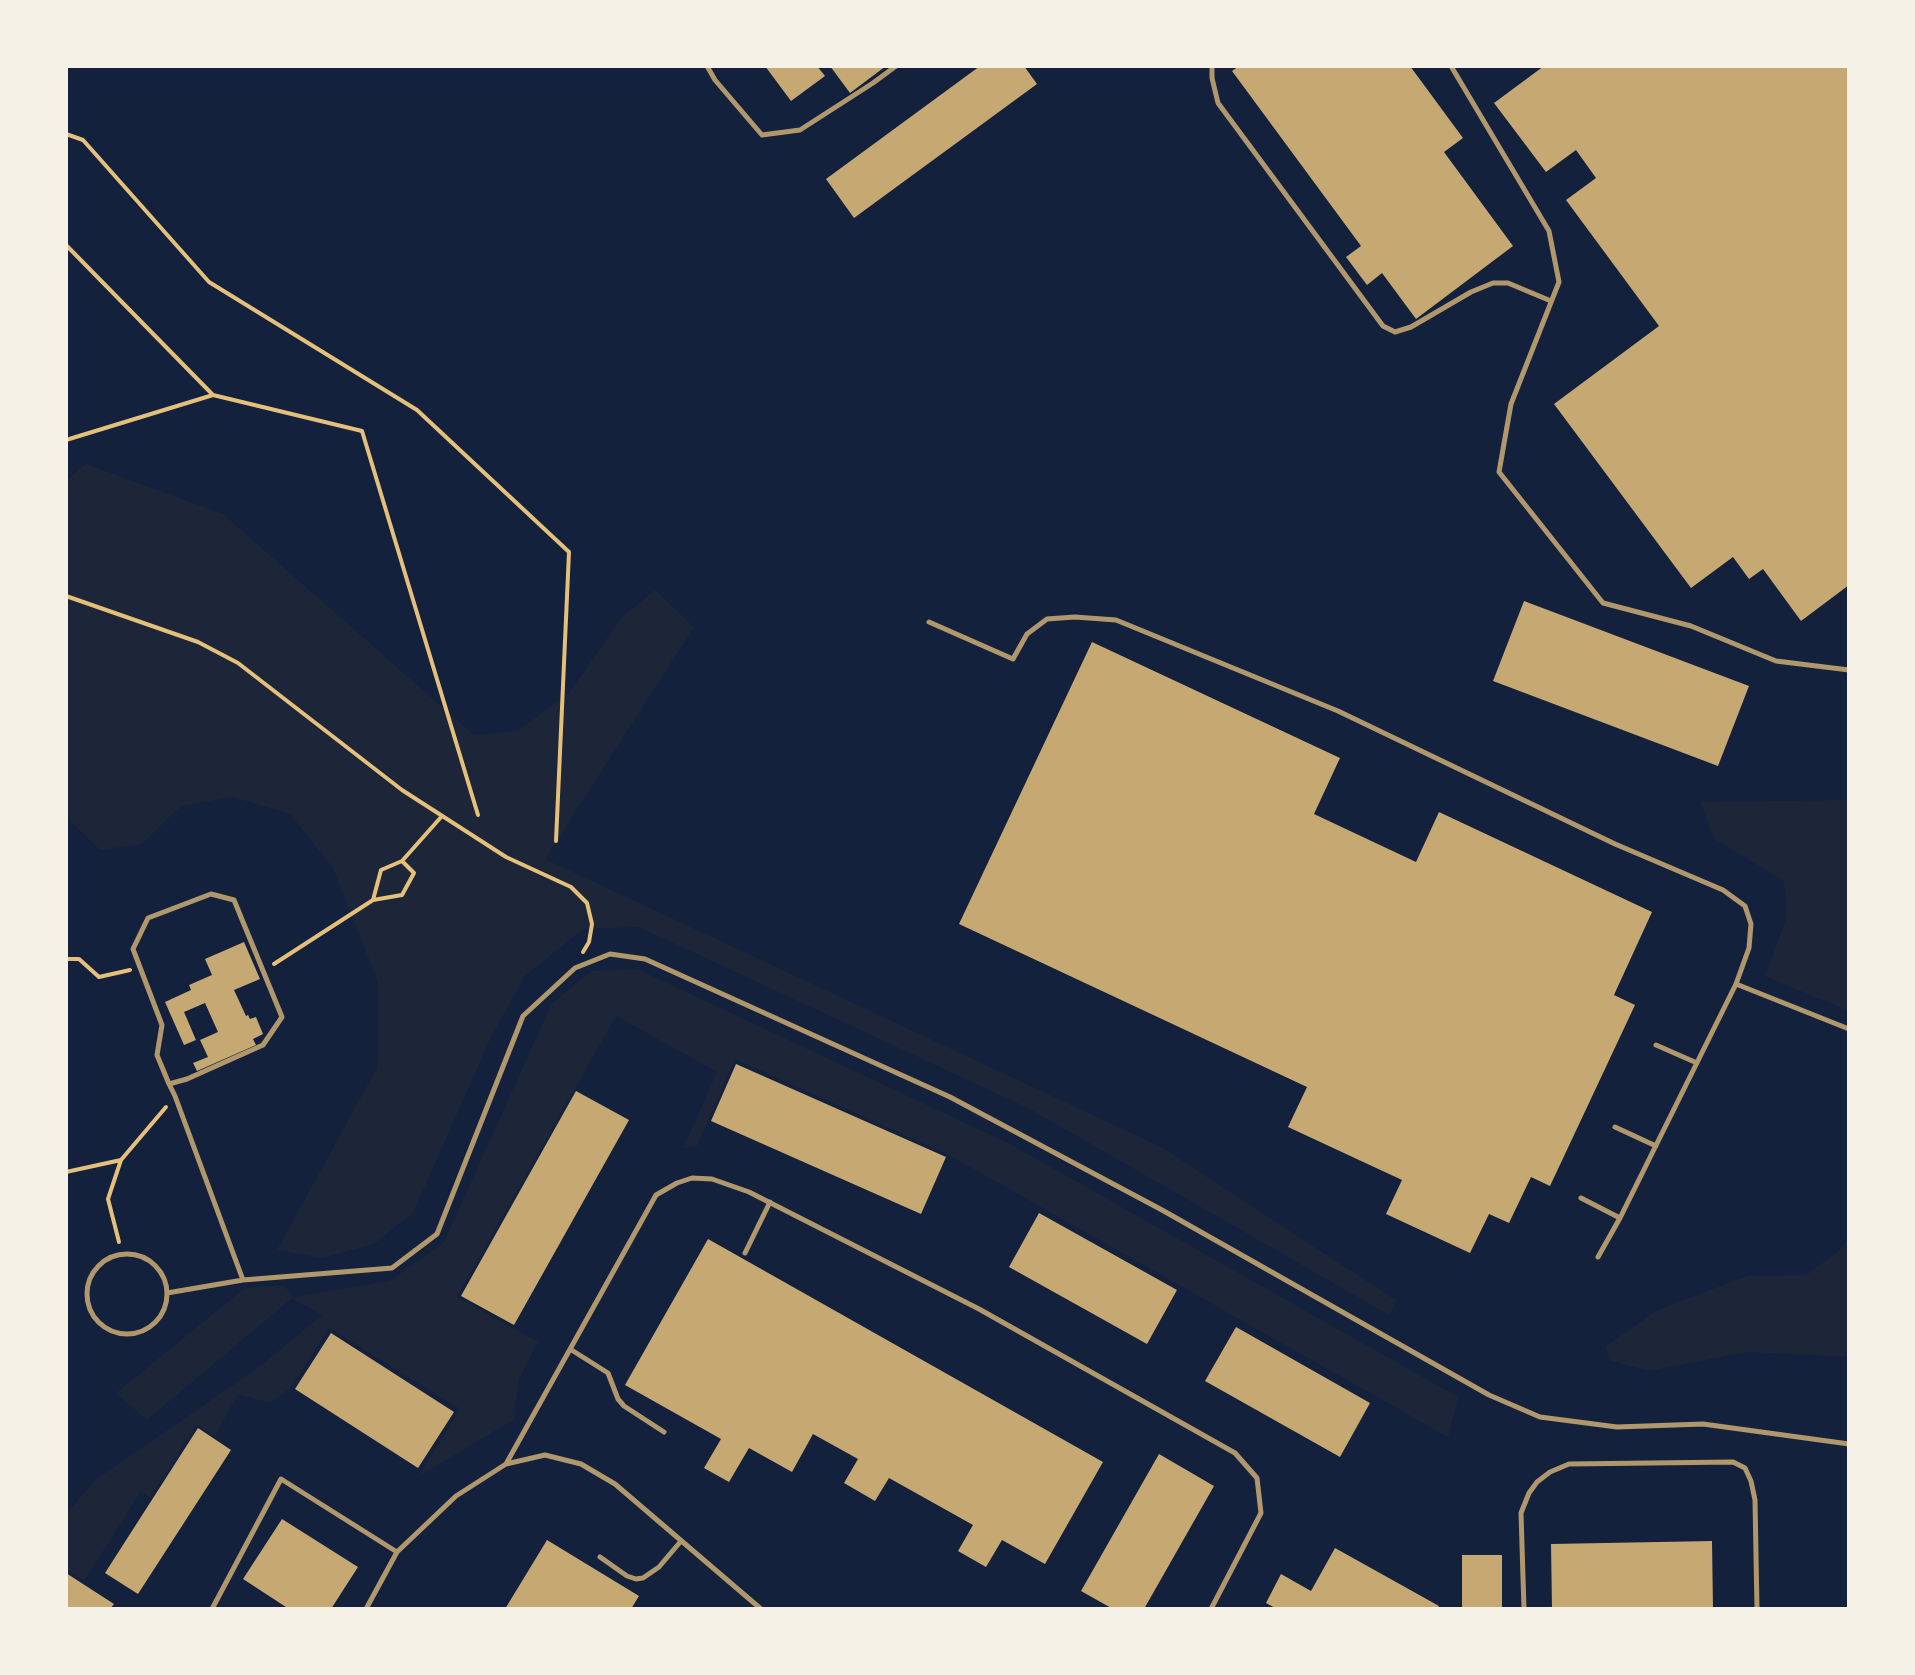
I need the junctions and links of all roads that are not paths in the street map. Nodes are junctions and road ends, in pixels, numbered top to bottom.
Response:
1 (707, 66) edge
2 (896, 66) edge
3 (1212, 66) edge
4 (1451, 66) edge
5 (1551, 301) junction
6 (929, 622) dead end
7 (1849, 670) edge
8 (1736, 984) junction
9 (1849, 1029) edge
10 (1656, 1045) dead end
11 (1697, 1063) junction
12 (169, 1084) junction
13 (1615, 1127) dead end
14 (1656, 1146) junction
15 (1581, 1198) dead end
16 (770, 1202) junction
17 (1620, 1218) junction
18 (745, 1253) dead end
19 (1598, 1257) dead end
20 (243, 1280) junction
21 (167, 1293) junction
22 (570, 1349) junction
23 (664, 1432) dead end
24 (1849, 1444) edge
25 (506, 1464) junction
26 (681, 1541) junction
27 (397, 1552) junction
28 (600, 1557) dead end
29 (212, 1609) edge
30 (366, 1609) edge
31 (761, 1609) edge
32 (1211, 1609) edge
33 (1524, 1609) edge
34 (1757, 1609) edge

1 - 2 lane
3 - 5 lane
4 - 5 lane
5 - 7 lane
6 - 8 lane
8 - 9 lane
8 - 11 lane
10 - 11 lane
11 - 14 lane
12 - 12 lane
12 - 20 lane
13 - 14 lane
14 - 17 lane
15 - 17 lane
16 - 18 lane
16 - 22 lane
16 - 32 lane
17 - 19 lane
20 - 21 lane
20 - 24 lane
21 - 21 lane
22 - 23 lane
22 - 25 lane
25 - 26 lane
25 - 27 lane
26 - 28 lane
26 - 31 lane
27 - 29 lane
27 - 30 lane
33 - 34 lane

